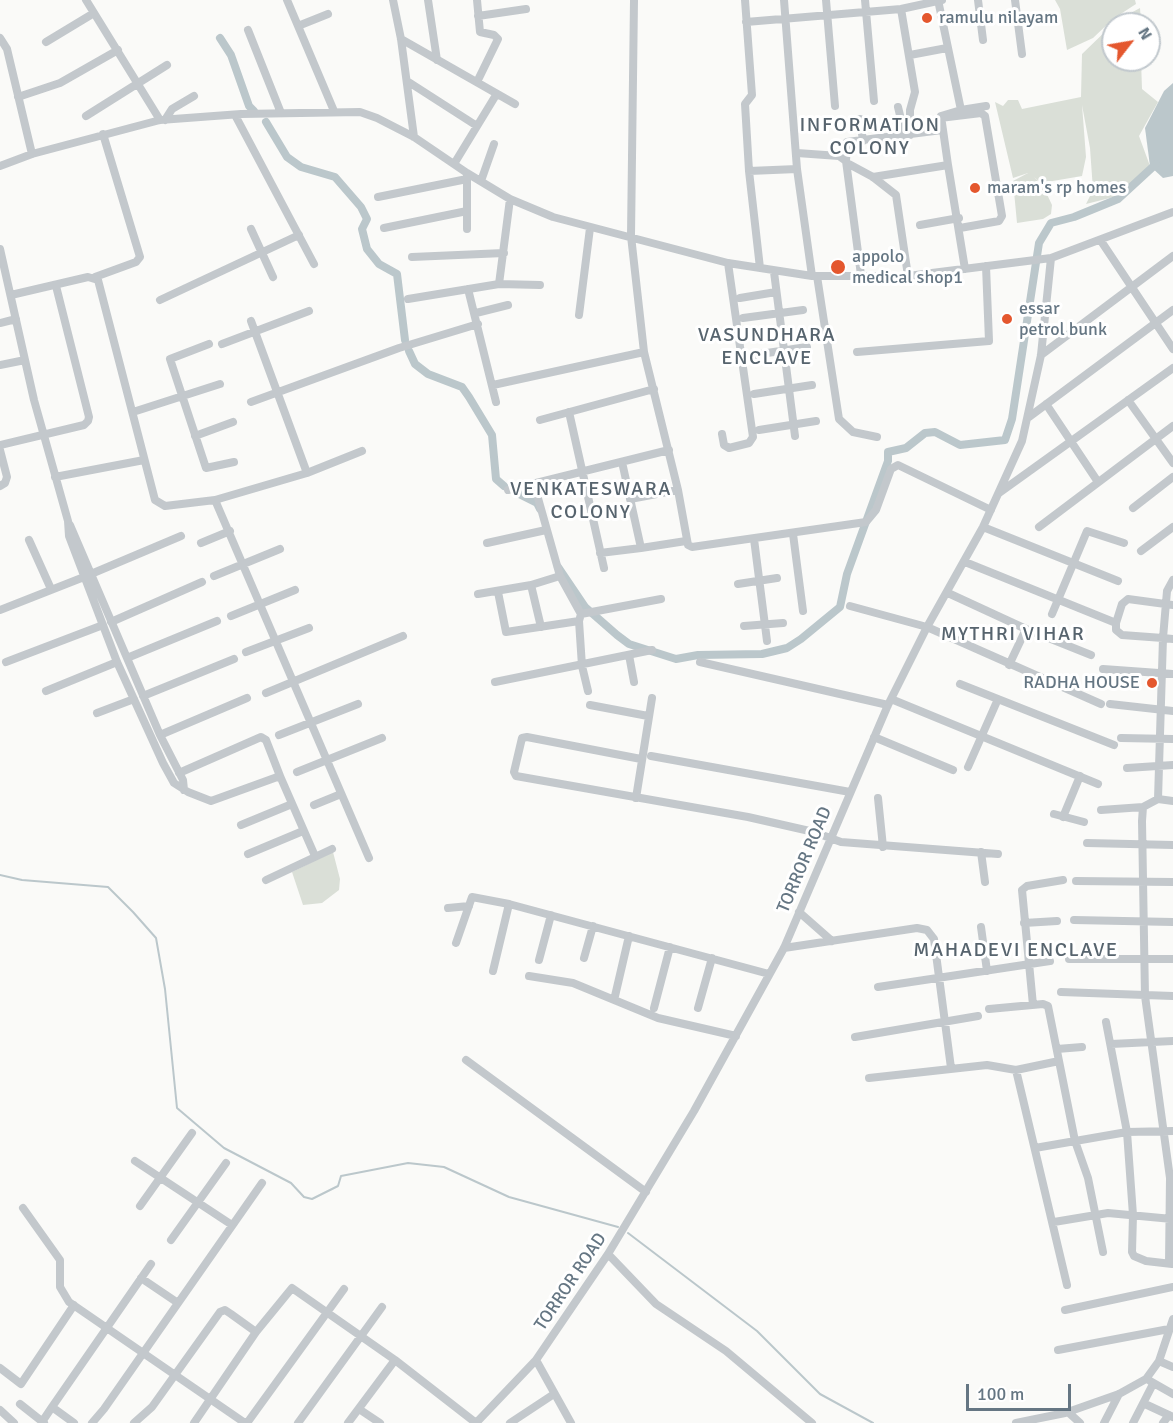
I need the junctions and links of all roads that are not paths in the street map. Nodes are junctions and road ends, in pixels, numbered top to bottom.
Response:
1 (86, 0) edge
2 (287, 0) edge
3 (393, 0) edge
4 (428, 0) edge
5 (477, 0) edge
6 (634, 0) edge
7 (745, 0) edge
8 (784, 0) edge
9 (826, 0) edge
10 (865, 0) edge
11 (938, 0) edge
12 (942, 0) edge
13 (978, 0) edge
14 (1015, 0) edge
15 (526, 9) dead end
16 (901, 9) junction
17 (866, 11) junction
18 (94, 13) junction
19 (328, 14) dead end
20 (478, 16) junction
21 (828, 17) junction
22 (786, 20) junction
23 (746, 22) junction
24 (298, 26) junction
25 (248, 30) dead end
26 (0, 38) edge
27 (401, 39) junction
28 (983, 40) dead end
29 (46, 42) dead end
30 (947, 48) junction
31 (117, 50) junction
32 (1022, 54) dead end
33 (910, 55) junction
34 (437, 60) junction
35 (167, 65) dead end
36 (407, 81) junction
37 (477, 82) junction
38 (138, 83) junction
39 (496, 95) junction
40 (194, 96) dead end
41 (18, 97) junction
42 (874, 100) dead end
43 (515, 104) dead end
44 (835, 106) dead end
45 (898, 106) dead end
46 (986, 106) dead end
47 (960, 110) junction
48 (334, 111) junction
49 (281, 113) junction
50 (235, 115) junction
51 (86, 116) dead end
52 (940, 118) junction
53 (860, 119) dead end
54 (162, 120) junction
55 (477, 126) junction
56 (942, 130) junction
57 (104, 134) junction
58 (907, 135) junction
59 (414, 137) junction
60 (863, 141) junction
61 (494, 144) dead end
62 (797, 153) junction
63 (32, 154) junction
64 (847, 162) junction
65 (454, 164) junction
66 (948, 165) junction
67 (0, 166) edge
68 (797, 169) junction
69 (749, 171) junction
70 (467, 176) junction
71 (873, 177) junction
72 (481, 181) junction
73 (378, 197) dead end
74 (510, 199) junction
75 (467, 211) junction
76 (1173, 212) edge
77 (959, 218) junction
78 (920, 225) dead end
79 (384, 228) dead end
80 (590, 228) junction
81 (960, 228) junction
82 (251, 229) dead end
83 (467, 229) dead end
84 (299, 235) junction
85 (631, 236) junction
86 (1101, 241) junction
87 (0, 249) edge
88 (261, 253) junction
89 (504, 253) junction
90 (1173, 256) edge
91 (412, 257) dead end
92 (1051, 258) junction
93 (728, 263) junction
94 (314, 264) dead end
95 (986, 266) junction
96 (760, 268) junction
97 (965, 270) junction
98 (774, 272) junction
99 (861, 275) junction
100 (814, 276) junction
101 (908, 276) junction
102 (94, 277) junction
103 (273, 277) dead end
104 (500, 284) junction
105 (540, 285) dead end
106 (56, 286) junction
107 (1132, 288) junction
108 (468, 289) junction
109 (776, 292) junction
110 (11, 295) junction
111 (740, 298) dead end
112 (408, 299) dead end
113 (160, 300) dead end
114 (508, 305) dead end
115 (309, 310) dead end
116 (803, 310) dead end
117 (1173, 310) edge
118 (476, 313) junction
119 (779, 313) junction
120 (579, 315) dead end
121 (742, 318) dead end
122 (16, 319) junction
123 (251, 321) dead end
124 (0, 323) edge
125 (1155, 323) junction
126 (478, 324) junction
127 (255, 331) junction
128 (208, 344) dead end
129 (222, 344) dead end
130 (807, 347) dead end
131 (1173, 349) edge
132 (784, 351) junction
133 (644, 352) junction
134 (857, 352) dead end
135 (1041, 355) junction
136 (747, 356) dead end
137 (25, 360) junction
138 (0, 365) edge
139 (1173, 368) edge
140 (220, 384) dead end
141 (493, 385) junction
142 (812, 385) dead end
143 (654, 389) junction
144 (789, 389) junction
145 (278, 392) junction
146 (754, 394) dead end
147 (182, 396) junction
148 (1128, 400) junction
149 (251, 402) dead end
150 (496, 402) dead end
151 (1046, 404) junction
152 (132, 411) junction
153 (569, 412) junction
154 (1029, 417) junction
155 (540, 420) dead end
156 (816, 421) dead end
157 (233, 422) dead end
158 (793, 424) junction
159 (1173, 426) edge
160 (759, 430) dead end
161 (722, 434) dead end
162 (44, 435) junction
163 (795, 435) dead end
164 (195, 436) junction
165 (877, 437) dead end
166 (1156, 440) junction
167 (1071, 441) junction
168 (0, 445) edge
169 (0, 450) edge
170 (669, 450) junction
171 (362, 451) dead end
172 (144, 460) junction
173 (234, 462) dead end
174 (622, 462) junction
175 (1173, 463) edge
176 (583, 471) junction
177 (307, 473) junction
178 (55, 477) junction
179 (1173, 477) edge
180 (1098, 482) junction
181 (534, 484) junction
182 (0, 486) edge
183 (678, 489) junction
184 (508, 490) dead end
185 (998, 494) junction
186 (630, 499) junction
187 (215, 500) junction
188 (1132, 508) dead end
189 (991, 510) junction
190 (983, 527) junction
191 (1039, 527) dead end
192 (1173, 527) edge
193 (546, 530) junction
194 (230, 531) junction
195 (793, 534) junction
196 (181, 536) dead end
197 (754, 539) junction
198 (29, 540) dead end
199 (686, 541) junction
200 (201, 543) dead end
201 (487, 543) dead end
202 (1124, 543) dead end
203 (641, 548) junction
204 (280, 549) dead end
205 (1141, 551) dead end
206 (600, 553) junction
207 (965, 562) junction
208 (1073, 563) junction
209 (243, 564) junction
210 (604, 568) dead end
211 (87, 575) junction
212 (214, 576) dead end
213 (560, 576) junction
214 (777, 579) dead end
215 (1173, 580) edge
216 (759, 581) junction
217 (1118, 581) dead end
218 (202, 582) dead end
219 (738, 584) dead end
220 (531, 585) junction
221 (51, 590) junction
222 (295, 590) dead end
223 (498, 592) junction
224 (948, 593) junction
225 (478, 594) dead end
226 (1059, 598) junction
227 (661, 599) dead end
228 (261, 603) junction
229 (1169, 604) edge
230 (850, 606) dead end
231 (0, 610) edge
232 (803, 611) dead end
233 (1052, 614) dead end
234 (231, 616) dead end
235 (580, 618) junction
236 (217, 621) dead end
237 (783, 622) dead end
238 (1116, 622) junction
239 (107, 623) junction
240 (764, 624) junction
241 (744, 626) dead end
242 (541, 627) junction
243 (927, 627) junction
244 (309, 628) dead end
245 (1026, 629) junction
246 (403, 636) dead end
247 (1163, 638) junction
248 (1173, 639) edge
249 (277, 640) junction
250 (766, 641) dead end
251 (652, 650) dead end
252 (246, 652) dead end
253 (629, 655) junction
254 (1091, 655) dead end
255 (127, 658) junction
256 (234, 659) dead end
257 (6, 662) dead end
258 (117, 662) junction
259 (700, 662) dead end
260 (1009, 665) junction
261 (582, 666) junction
262 (1103, 669) dead end
263 (1161, 674) junction
264 (1173, 675) edge
265 (135, 678) junction
266 (127, 682) junction
267 (294, 682) junction
268 (495, 682) dead end
269 (634, 682) dead end
270 (960, 684) dead end
271 (46, 691) dead end
272 (588, 692) dead end
273 (266, 693) dead end
274 (143, 696) junction
275 (247, 698) dead end
276 (652, 698) dead end
277 (134, 699) junction
278 (998, 699) junction
279 (890, 702) junction
280 (358, 704) dead end
281 (1101, 704) dead end
282 (1110, 704) dead end
283 (590, 705) dead end
284 (1161, 710) junction
285 (1173, 711) edge
286 (97, 714) dead end
287 (648, 716) junction
288 (311, 722) junction
289 (160, 735) junction
290 (279, 735) dead end
291 (874, 737) junction
292 (382, 738) dead end
293 (981, 738) junction
294 (1121, 738) dead end
295 (1160, 739) junction
296 (1173, 739) edge
297 (1114, 745) dead end
298 (170, 754) junction
299 (651, 756) dead end
300 (161, 758) junction
301 (641, 759) junction
302 (327, 760) junction
303 (1159, 765) junction
304 (1173, 765) edge
305 (968, 767) dead end
306 (1127, 768) dead end
307 (953, 770) dead end
308 (297, 772) dead end
309 (179, 773) junction
310 (280, 776) junction
311 (1080, 776) junction
312 (1098, 784) dead end
313 (184, 790) junction
314 (850, 792) junction
315 (341, 794) junction
316 (636, 798) junction
317 (878, 798) dead end
318 (1158, 799) junction
319 (1173, 801) edge
320 (292, 804) junction
321 (314, 806) dead end
322 (1143, 807) junction
323 (1101, 810) dead end
324 (1054, 814) dead end
325 (1063, 817) junction
326 (1084, 822) dead end
327 (241, 825) dead end
328 (303, 831) junction
329 (831, 838) junction
330 (1087, 843) dead end
331 (1143, 843) junction
332 (1173, 845) edge
333 (884, 847) junction
334 (332, 849) dead end
335 (981, 852) junction
336 (248, 854) dead end
337 (998, 854) dead end
338 (315, 856) junction
339 (369, 858) dead end
340 (266, 880) dead end
341 (1063, 880) dead end
342 (1076, 881) dead end
343 (985, 882) dead end
344 (1144, 882) junction
345 (1173, 882) edge
346 (509, 904) junction
347 (469, 906) junction
348 (448, 908) dead end
349 (799, 912) junction
350 (551, 915) junction
351 (1074, 920) dead end
352 (1057, 921) dead end
353 (1144, 921) junction
354 (1173, 922) edge
355 (1024, 923) junction
356 (593, 926) junction
357 (981, 927) dead end
358 (629, 936) junction
359 (832, 940) junction
360 (456, 943) dead end
361 (670, 947) junction
362 (784, 948) junction
363 (1144, 957) junction
364 (584, 958) dead end
365 (712, 958) junction
366 (1069, 959) dead end
367 (1173, 959) edge
368 (539, 960) dead end
369 (1050, 962) dead end
370 (1028, 964) junction
371 (494, 971) dead end
372 (987, 971) junction
373 (769, 974) junction
374 (529, 976) dead end
375 (939, 978) junction
376 (878, 987) dead end
377 (1061, 992) dead end
378 (615, 996) dead end
379 (1145, 996) junction
380 (1173, 996) edge
381 (1033, 1005) junction
382 (654, 1008) dead end
383 (698, 1008) dead end
384 (989, 1009) dead end
385 (978, 1017) dead end
386 (946, 1021) junction
387 (1106, 1022) dead end
388 (736, 1036) junction
389 (855, 1037) dead end
390 (1173, 1041) edge
391 (1149, 1042) junction
392 (1111, 1044) junction
393 (1082, 1047) dead end
394 (1058, 1049) junction
395 (466, 1060) dead end
396 (1059, 1061) junction
397 (951, 1068) junction
398 (1016, 1070) junction
399 (869, 1078) dead end
400 (1161, 1130) junction
401 (1173, 1131) edge
402 (1127, 1132) junction
403 (192, 1133) dead end
404 (1075, 1141) junction
405 (1035, 1148) junction
406 (135, 1161) dead end
407 (226, 1163) dead end
408 (159, 1178) junction
409 (1172, 1178) edge
410 (262, 1183) dead end
411 (646, 1192) junction
412 (198, 1203) junction
413 (140, 1206) dead end
414 (23, 1208) dead end
415 (1093, 1213) junction
416 (1133, 1215) junction
417 (1171, 1219) edge
418 (1054, 1222) junction
419 (232, 1225) junction
420 (171, 1240) dead end
421 (1103, 1252) dead end
422 (608, 1254) junction
423 (151, 1264) dead end
424 (1171, 1264) edge
425 (141, 1278) junction
426 (1067, 1285) dead end
427 (1173, 1287) edge
428 (344, 1289) dead end
429 (177, 1303) junction
430 (74, 1305) junction
431 (382, 1307) dead end
432 (1065, 1310) dead end
433 (327, 1313) junction
434 (1173, 1319) edge
435 (106, 1328) junction
436 (1169, 1329) junction
437 (256, 1332) junction
438 (360, 1336) junction
439 (1058, 1350) dead end
440 (142, 1353) junction
441 (395, 1360) junction
442 (536, 1360) junction
443 (1160, 1360) junction
444 (1173, 1367) edge
445 (0, 1368) edge
446 (175, 1375) junction
447 (1150, 1381) junction
448 (554, 1394) junction
449 (1119, 1394) junction
450 (1173, 1394) edge
451 (209, 1399) junction
452 (20, 1404) dead end
453 (1145, 1404) junction
454 (55, 1409) junction
455 (359, 1409) junction
456 (0, 1410) edge
457 (1067, 1412) junction
458 (1171, 1416) edge
459 (43, 1422) edge
460 (480, 1422) edge
461 (1035, 1422) edge
462 (14, 1423) edge
463 (74, 1423) edge
464 (92, 1423) edge
465 (134, 1423) edge
466 (194, 1423) edge
467 (246, 1423) edge
468 (298, 1423) edge
469 (348, 1423) edge
470 (380, 1423) edge
471 (510, 1423) edge
472 (571, 1423) edge
473 (812, 1423) edge
474 (1016, 1423) edge
475 (1060, 1423) edge
476 (1080, 1423) edge
477 (1104, 1423) edge
478 (1133, 1423) edge
479 (1164, 1423) edge

1 - 18 street
2 - 24 street
3 - 27 street
4 - 34 street
5 - 20 street
6 - 85 street
7 - 23 street
8 - 22 street
9 - 21 street
10 - 17 street
11 - 12 street
11 - 16 street
11 - 30 street
13 - 28 street
14 - 32 street
15 - 20 street
16 - 17 street
16 - 33 street
17 - 21 street
17 - 42 street
18 - 29 street
18 - 31 street
19 - 24 street
20 - 37 street
21 - 22 street
21 - 44 street
22 - 23 street
22 - 62 street
23 - 69 street
24 - 48 street
25 - 49 street
26 - 41 street
27 - 34 street
27 - 36 street
30 - 33 street
30 - 47 street
31 - 38 street
31 - 41 street
33 - 58 street
34 - 37 street
35 - 38 street
36 - 55 street
36 - 59 street
37 - 39 street
38 - 51 street
38 - 54 street
39 - 43 street
39 - 55 street
40 - 54 street
41 - 63 street
45 - 58 street
46 - 47 street
47 - 52 street
48 - 49 street
48 - 59 street
49 - 50 street
50 - 54 street
50 - 84 street
52 - 56 street
52 - 81 street
53 - 60 street
54 - 57 street
55 - 65 street
56 - 58 street
56 - 66 street
57 - 63 street
57 - 102 street
58 - 60 street
59 - 65 street
60 - 64 street
61 - 72 street
62 - 64 street
62 - 68 street
63 - 67 street
64 - 71 street
64 - 99 street
65 - 70 street
66 - 71 street
66 - 77 street
68 - 69 street
68 - 100 street
69 - 96 street
70 - 72 street
70 - 73 street
70 - 75 street
71 - 101 street
72 - 74 street
74 - 80 street
74 - 89 street
75 - 79 street
75 - 83 street
76 - 86 street
77 - 78 street
77 - 81 street
80 - 85 street
80 - 120 street
81 - 97 street
82 - 88 street
84 - 88 street
84 - 94 street
85 - 93 street
85 - 133 street
86 - 92 street
86 - 107 street
87 - 110 street
88 - 103 street
88 - 113 street
89 - 91 street
89 - 104 street
90 - 107 street
92 - 95 street
92 - 135 street, TORROR ROAD
93 - 96 street
93 - 161 street
95 - 97 street
95 - 134 street
96 - 98 street
97 - 101 street
98 - 100 street
98 - 109 street
99 - 100 street
99 - 101 street
100 - 165 street
102 - 106 street
102 - 152 street
104 - 105 street
104 - 108 street
106 - 110 street
106 - 162 street
107 - 125 street
107 - 135 street
108 - 112 street
108 - 118 street
109 - 111 street
109 - 119 street
110 - 122 street
114 - 118 street
115 - 127 street
116 - 119 street
117 - 125 street
118 - 126 street
119 - 121 street
119 - 132 street
122 - 124 street
122 - 137 street
123 - 127 street
125 - 131 street
125 - 151 street
126 - 141 street
126 - 145 street
127 - 129 street
127 - 145 street
128 - 147 street
130 - 132 street
132 - 136 street
132 - 144 street
133 - 141 street
133 - 143 street
135 - 154 street, TORROR ROAD
137 - 138 street
137 - 162 street
139 - 148 street
140 - 147 street
141 - 150 street
142 - 144 street
143 - 153 street
143 - 170 street
144 - 146 street
144 - 158 street
145 - 149 street
145 - 177 street
147 - 152 street
147 - 164 street
148 - 166 street
148 - 167 street
151 - 154 street
151 - 167 street
152 - 172 street
153 - 155 street
153 - 176 street
154 - 185 street, TORROR ROAD
156 - 158 street
157 - 164 street
158 - 160 street
158 - 163 street
159 - 166 street
162 - 168 street
162 - 178 street
164 - 173 street
166 - 175 street
166 - 180 street
167 - 180 street
167 - 185 street
169 - 182 street
170 - 174 street
170 - 183 street
171 - 177 street
172 - 178 street
172 - 187 street
174 - 176 street
174 - 186 street
176 - 181 street
176 - 206 street
177 - 187 street
178 - 211 street
179 - 188 street
180 - 191 street
181 - 184 street
181 - 193 street
183 - 186 street
183 - 199 street
185 - 189 street, TORROR ROAD
186 - 203 street
187 - 194 street
189 - 190 street, TORROR ROAD
189 - 195 street
190 - 207 street, TORROR ROAD
190 - 208 street
192 - 205 street
193 - 201 street
193 - 213 street
194 - 200 street
194 - 209 street
195 - 197 street
195 - 232 street
196 - 211 street
197 - 199 street
197 - 216 street
198 - 221 street
199 - 203 street
202 - 208 street
203 - 206 street
204 - 209 street
206 - 210 street
207 - 224 street, TORROR ROAD
207 - 226 street
208 - 217 street
208 - 226 street
209 - 212 street
209 - 228 street
211 - 221 street
211 - 239 street
213 - 220 street
213 - 235 street
214 - 216 street
215 - 229 street
216 - 219 street
216 - 240 street
218 - 239 street
220 - 223 street
220 - 242 street
221 - 231 street
222 - 228 street
223 - 225 street
223 - 242 street
224 - 243 street, TORROR ROAD
224 - 245 street
226 - 233 street
226 - 238 street
227 - 235 street
228 - 234 street
228 - 249 street
229 - 238 street
229 - 247 street
230 - 243 street
235 - 242 street
235 - 261 street
236 - 255 street
237 - 240 street
238 - 247 street
239 - 255 street
239 - 257 street
239 - 258 street
240 - 241 street
240 - 250 street
243 - 260 street
243 - 279 street, TORROR ROAD
244 - 249 street
245 - 254 street
245 - 260 street
246 - 267 street
247 - 248 street
247 - 263 street
249 - 252 street
249 - 267 street
251 - 253 street
253 - 261 street
253 - 269 street
255 - 265 street
256 - 274 street
258 - 266 street
258 - 271 street
259 - 279 street
260 - 281 street
261 - 268 street
261 - 272 street
262 - 263 street
263 - 264 street
263 - 284 street
265 - 266 street
265 - 274 street
266 - 277 street
267 - 273 street
267 - 288 street
270 - 278 street
274 - 289 street
275 - 289 street
276 - 287 street
277 - 286 street
277 - 300 street
278 - 293 street
278 - 297 street
279 - 291 street, TORROR ROAD
279 - 293 street
280 - 288 street
282 - 284 street
283 - 287 street
284 - 285 street
284 - 295 street
287 - 301 street
288 - 290 street
288 - 302 street
289 - 298 street
291 - 307 street
291 - 314 street, TORROR ROAD
292 - 302 street
293 - 305 street
293 - 311 street
294 - 295 street
295 - 296 street
295 - 303 street
298 - 300 street
298 - 309 street
299 - 314 street
300 - 313 street
301 - 316 street
301 - 316 street
302 - 308 street
302 - 315 street
303 - 304 street
303 - 306 street
303 - 318 street
309 - 310 street
309 - 313 street
310 - 313 street
310 - 320 street
311 - 312 street
311 - 325 street
314 - 329 street, TORROR ROAD
315 - 321 street
315 - 339 street
316 - 329 street
317 - 333 street
318 - 319 street
318 - 322 street
320 - 327 street
320 - 328 street
322 - 323 street
322 - 331 street
324 - 325 street
325 - 326 street
328 - 336 street
328 - 338 street
329 - 333 street
329 - 349 street, TORROR ROAD
330 - 331 street
331 - 332 street
331 - 344 street
333 - 335 street
334 - 338 street
335 - 337 street
335 - 343 street
338 - 340 street
341 - 355 street
342 - 344 street
344 - 345 street
344 - 353 street
346 - 347 street
346 - 350 street
346 - 371 street
347 - 348 street
347 - 360 street
349 - 359 street
349 - 362 street, TORROR ROAD
350 - 356 street
350 - 368 street
351 - 353 street
352 - 355 street
353 - 354 street
353 - 363 street
355 - 370 street
356 - 358 street
356 - 364 street
357 - 372 street
358 - 361 street
358 - 378 street
359 - 362 street
359 - 375 street
361 - 365 street
361 - 382 street
362 - 373 street, TORROR ROAD
363 - 366 street
363 - 367 street
363 - 379 street
365 - 373 street
365 - 383 street
369 - 370 street
370 - 372 street
370 - 381 street
372 - 375 street
373 - 388 street, TORROR ROAD
374 - 388 street
375 - 376 street
375 - 386 street
377 - 379 street
379 - 380 street
379 - 391 street
381 - 384 street
381 - 394 street
385 - 386 street
386 - 389 street
386 - 397 street
387 - 392 street
388 - 411 street, TORROR ROAD
390 - 391 street
391 - 392 street
391 - 400 street
392 - 402 street
393 - 394 street
394 - 396 street
395 - 411 street
396 - 398 street
396 - 404 street
397 - 398 street
397 - 399 street
398 - 405 street
400 - 401 street
400 - 402 street
400 - 409 street
402 - 404 street
402 - 416 street
403 - 408 street
404 - 405 street
404 - 415 street
405 - 418 street
406 - 408 street
407 - 412 street
408 - 412 street
408 - 413 street
409 - 417 street
410 - 419 street
411 - 422 street, TORROR ROAD
412 - 419 street
412 - 420 street
414 - 430 street
415 - 416 street
415 - 418 street
415 - 421 street
416 - 417 street
416 - 424 street
417 - 424 street
418 - 426 street
419 - 429 street
422 - 442 street, TORROR ROAD
422 - 473 street
423 - 425 street
425 - 429 street
425 - 435 street
427 - 432 street
428 - 433 street
429 - 440 street
430 - 435 street
430 - 445 street
431 - 438 street
433 - 437 street
433 - 438 street
433 - 467 street
434 - 436 street
435 - 440 street
435 - 454 street
436 - 439 street
436 - 443 street
437 - 446 street
437 - 451 street
438 - 441 street
438 - 468 street
440 - 446 street
440 - 464 street
441 - 455 street
441 - 460 street
442 - 448 street
442 - 460 street, TORROR ROAD
443 - 444 street
443 - 447 street
446 - 451 street
446 - 465 street
447 - 449 street
447 - 450 street
447 - 453 street
448 - 471 street
448 - 472 street
449 - 457 street
449 - 477 street
451 - 466 street
451 - 467 street
452 - 459 street
453 - 458 street
453 - 478 street
454 - 459 street
454 - 463 street
455 - 469 street
455 - 470 street
456 - 462 street
457 - 461 street
457 - 475 street
457 - 476 street
458 - 479 street
461 - 474 street

